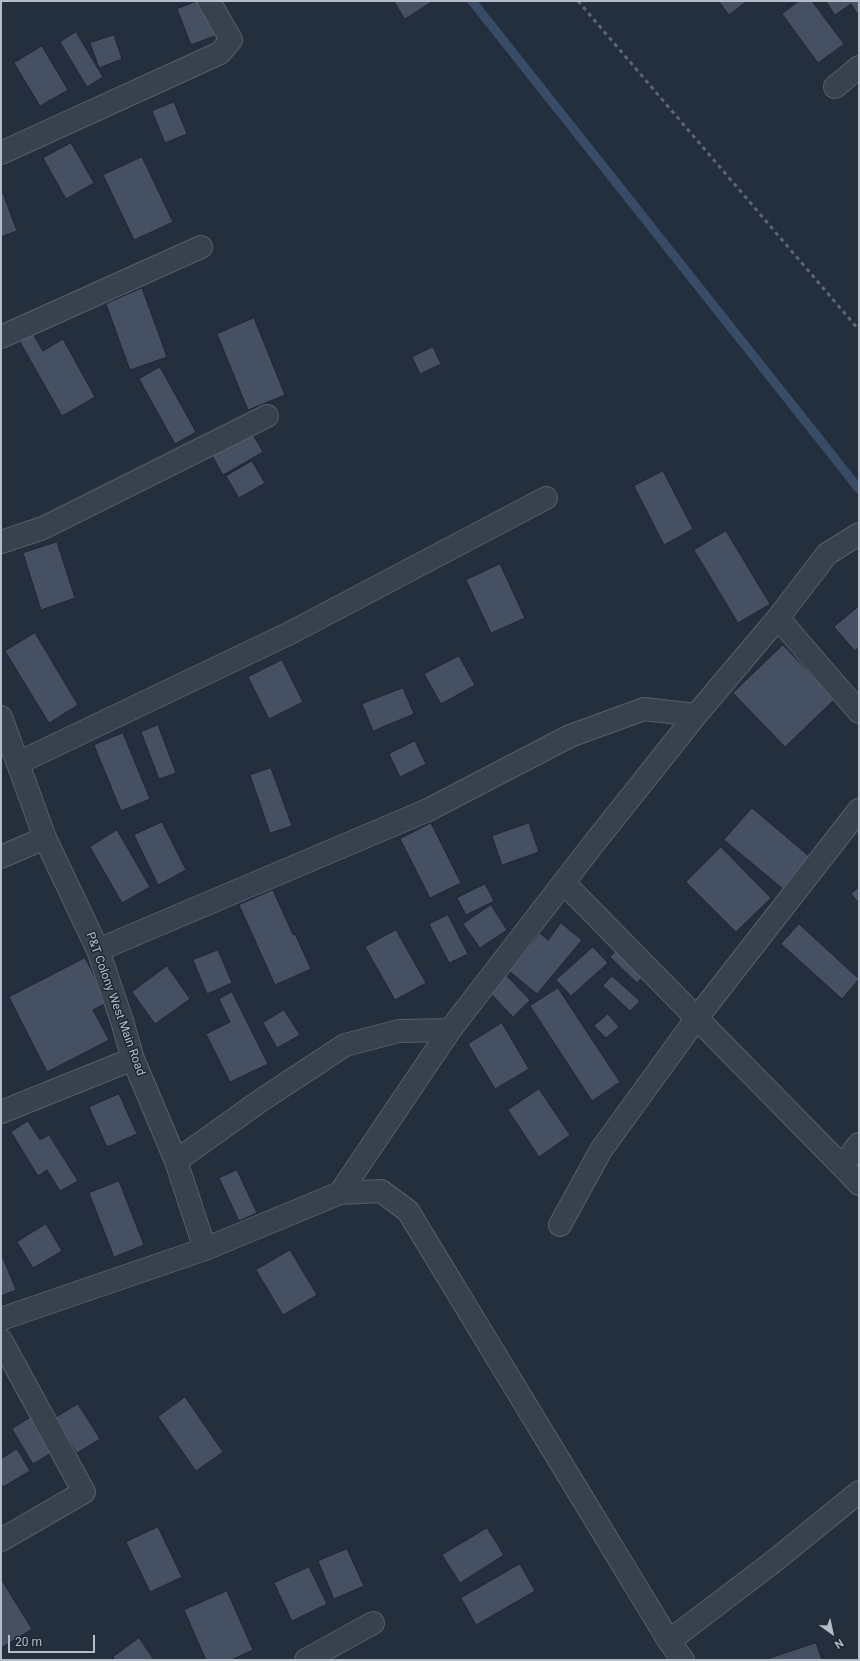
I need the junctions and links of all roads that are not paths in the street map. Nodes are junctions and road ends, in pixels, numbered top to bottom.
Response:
1 (209, 1) edge
2 (859, 67) edge
3 (835, 87) dead end
4 (1, 153) edge
5 (200, 247) dead end
6 (1, 337) edge
7 (267, 416) dead end
8 (546, 498) dead end
9 (859, 534) edge
10 (1, 542) edge
11 (778, 618) junction
12 (859, 712) edge
13 (696, 715) junction
14 (1, 717) edge
15 (18, 763) junction
16 (859, 810) edge
17 (45, 838) junction
18 (1, 857) edge
19 (564, 883) junction
20 (98, 950) junction
21 (696, 1019) junction
22 (450, 1030) junction
23 (133, 1059) junction
24 (1, 1112) edge
25 (859, 1144) edge
26 (176, 1161) junction
27 (842, 1166) junction
28 (859, 1184) edge
29 (340, 1193) junction
30 (560, 1225) dead end
31 (205, 1249) junction
32 (1, 1319) edge
33 (1, 1340) edge
34 (859, 1492) edge
35 (1, 1540) edge
36 (373, 1623) dead end
37 (669, 1641) junction
38 (306, 1660) edge
39 (683, 1660) edge

1 - 4 street
2 - 3 street
5 - 6 street
7 - 10 street
8 - 15 street
9 - 11 street
11 - 12 street
11 - 13 street
13 - 19 street
13 - 20 street
14 - 15 street, P&T Colony West Main Road
15 - 17 street, P&T Colony West Main Road
16 - 21 street
17 - 18 street
17 - 20 street, P&T Colony West Main Road
19 - 21 street
19 - 22 street
20 - 23 street, P&T Colony West Main Road
21 - 27 street
21 - 30 street
22 - 26 street
22 - 29 street
23 - 24 street
23 - 26 street, P&T Colony West Main Road
25 - 27 street
26 - 31 street, P&T Colony West Main Road
27 - 28 street
29 - 31 street
29 - 37 street
31 - 32 street
33 - 35 street
34 - 37 street
36 - 38 street
37 - 39 street

